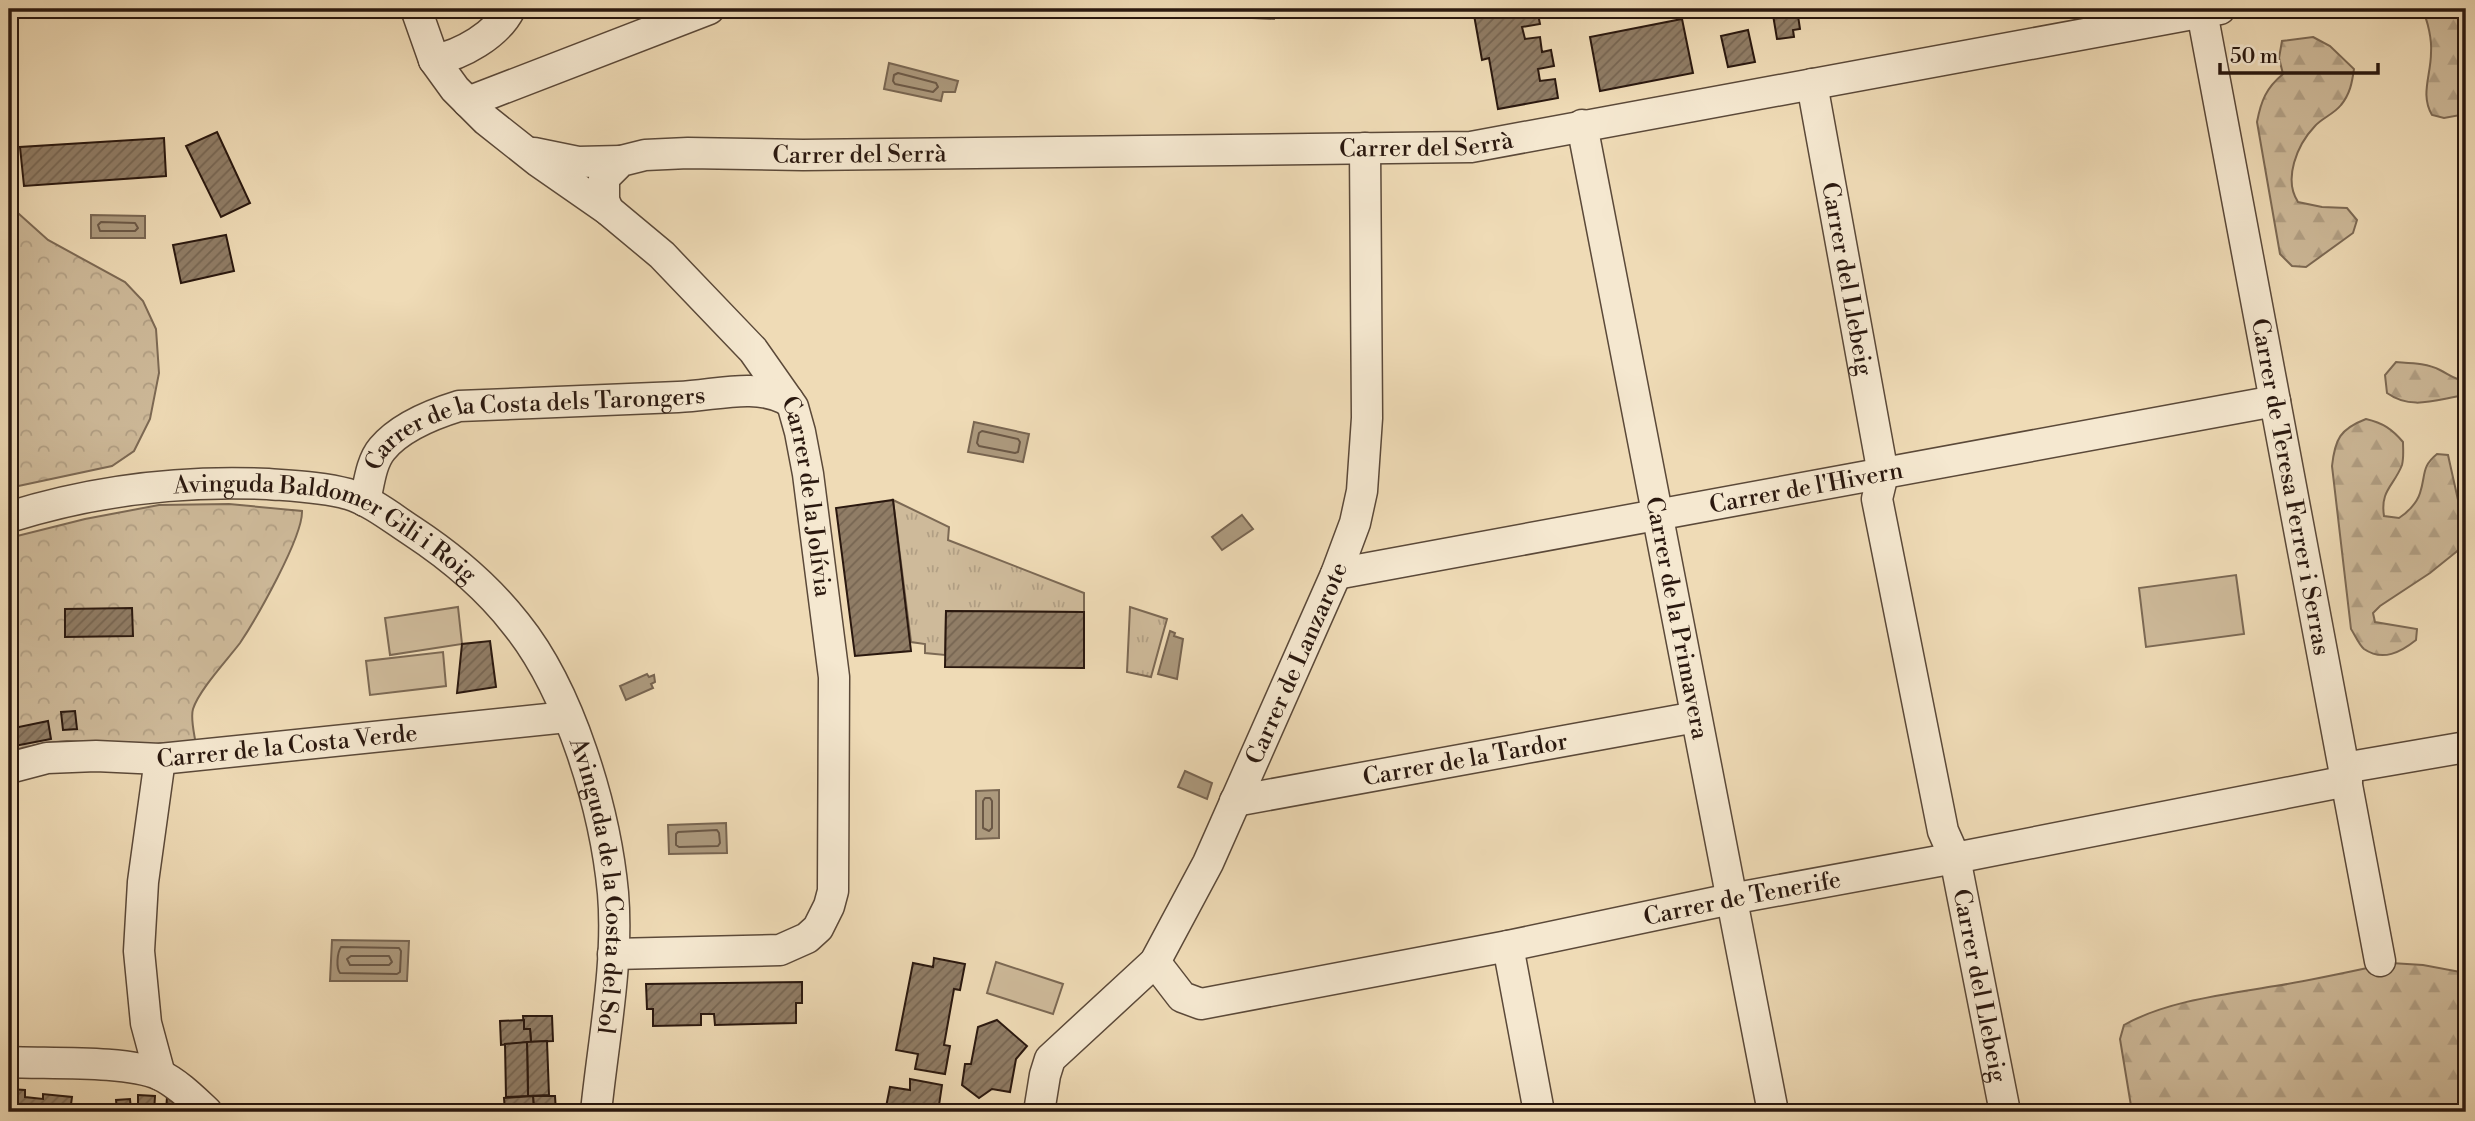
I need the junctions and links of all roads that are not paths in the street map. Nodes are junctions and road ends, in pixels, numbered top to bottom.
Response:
1 (416, 9) edge
2 (510, 9) edge
3 (709, 9) edge
4 (2211, 10) edge
5 (434, 60) junction
6 (1812, 84) junction
7 (468, 102) junction
8 (1582, 125) junction
9 (1365, 148) junction
10 (526, 152) junction
11 (621, 160) junction
12 (608, 210) junction
13 (753, 350) junction
14 (735, 391) junction
15 (788, 400) junction
16 (2275, 401) junction
17 (1883, 474) junction
18 (365, 500) junction
19 (1657, 515) junction
20 (9, 517) edge
21 (1336, 575) junction
22 (567, 717) junction
23 (1696, 717) junction
24 (2466, 747) edge
25 (160, 760) junction
26 (9, 768) edge
27 (2345, 775) junction
28 (1235, 802) junction
29 (1955, 858) junction
30 (1731, 899) junction
31 (1508, 946) junction
32 (613, 954) junction
33 (2380, 961) dead end
34 (1155, 962) junction
35 (9, 1062) edge
36 (160, 1075) junction
37 (207, 1112) edge
38 (596, 1112) edge
39 (1039, 1112) edge
40 (1539, 1112) edge
41 (1773, 1112) edge
42 (2005, 1112) edge

1 - 5 street, Carrer de la Jolívia
2 - 5 street
3 - 7 street
4 - 6 street, Carrer del Serrà
4 - 16 street, Carrer de Teresa Ferrer i Serras
5 - 7 street, Carrer de la Jolívia
6 - 8 street, Carrer del Serrà
6 - 17 street, Carrer del Llebeig
7 - 10 street, Carrer de la Jolívia
8 - 9 street, Carrer del Serrà
8 - 19 street, Carrer de la Primavera
9 - 11 street, Carrer del Serrà
9 - 21 street, Carrer de Lanzarote
10 - 11 street, Carrer del Serrà
10 - 12 street, Carrer de la Jolívia
11 - 12 street
12 - 13 street, Carrer de la Jolívia
13 - 14 street, Carrer de la Costa dels Tarongers
13 - 15 street, Carrer de la Jolívia
14 - 15 street, Carrer de la Costa dels Tarongers
14 - 18 street, Carrer de la Costa dels Tarongers
15 - 32 street, Carrer de la Jolívia
16 - 17 street, Carrer de l'Hivern
16 - 27 street, Carrer de Teresa Ferrer i Serras
17 - 19 street, Carrer de l'Hivern
17 - 29 street, Carrer del Llebeig
18 - 20 street, Avinguda Baldomer Gili i Roig
18 - 22 street, Avinguda Baldomer Gili i Roig
19 - 21 street, Carrer de l'Hivern
19 - 23 street, Carrer de la Primavera
21 - 28 street, Carrer de Lanzarote
22 - 25 street, Carrer de la Costa Verde
22 - 32 street, Avinguda de la Costa del Sol
23 - 28 street, Carrer de la Tardor
23 - 30 street, Carrer de la Primavera
24 - 27 street, Carrer de Tenerife
25 - 26 street, Carrer de la Costa Verde
25 - 36 street
27 - 29 street, Carrer de Tenerife
27 - 33 street, Carrer de Teresa Ferrer i Serras
28 - 34 street, Carrer de Lanzarote
29 - 30 street, Carrer de Tenerife
29 - 42 street, Carrer del Llebeig
30 - 31 street, Carrer de Tenerife
30 - 41 street, Carrer de la Primavera
31 - 34 street, Carrer de Tenerife
31 - 40 street
32 - 38 street, Avinguda de la Costa del Sol
34 - 39 street, Carrer de Lanzarote
35 - 36 street
36 - 37 street

